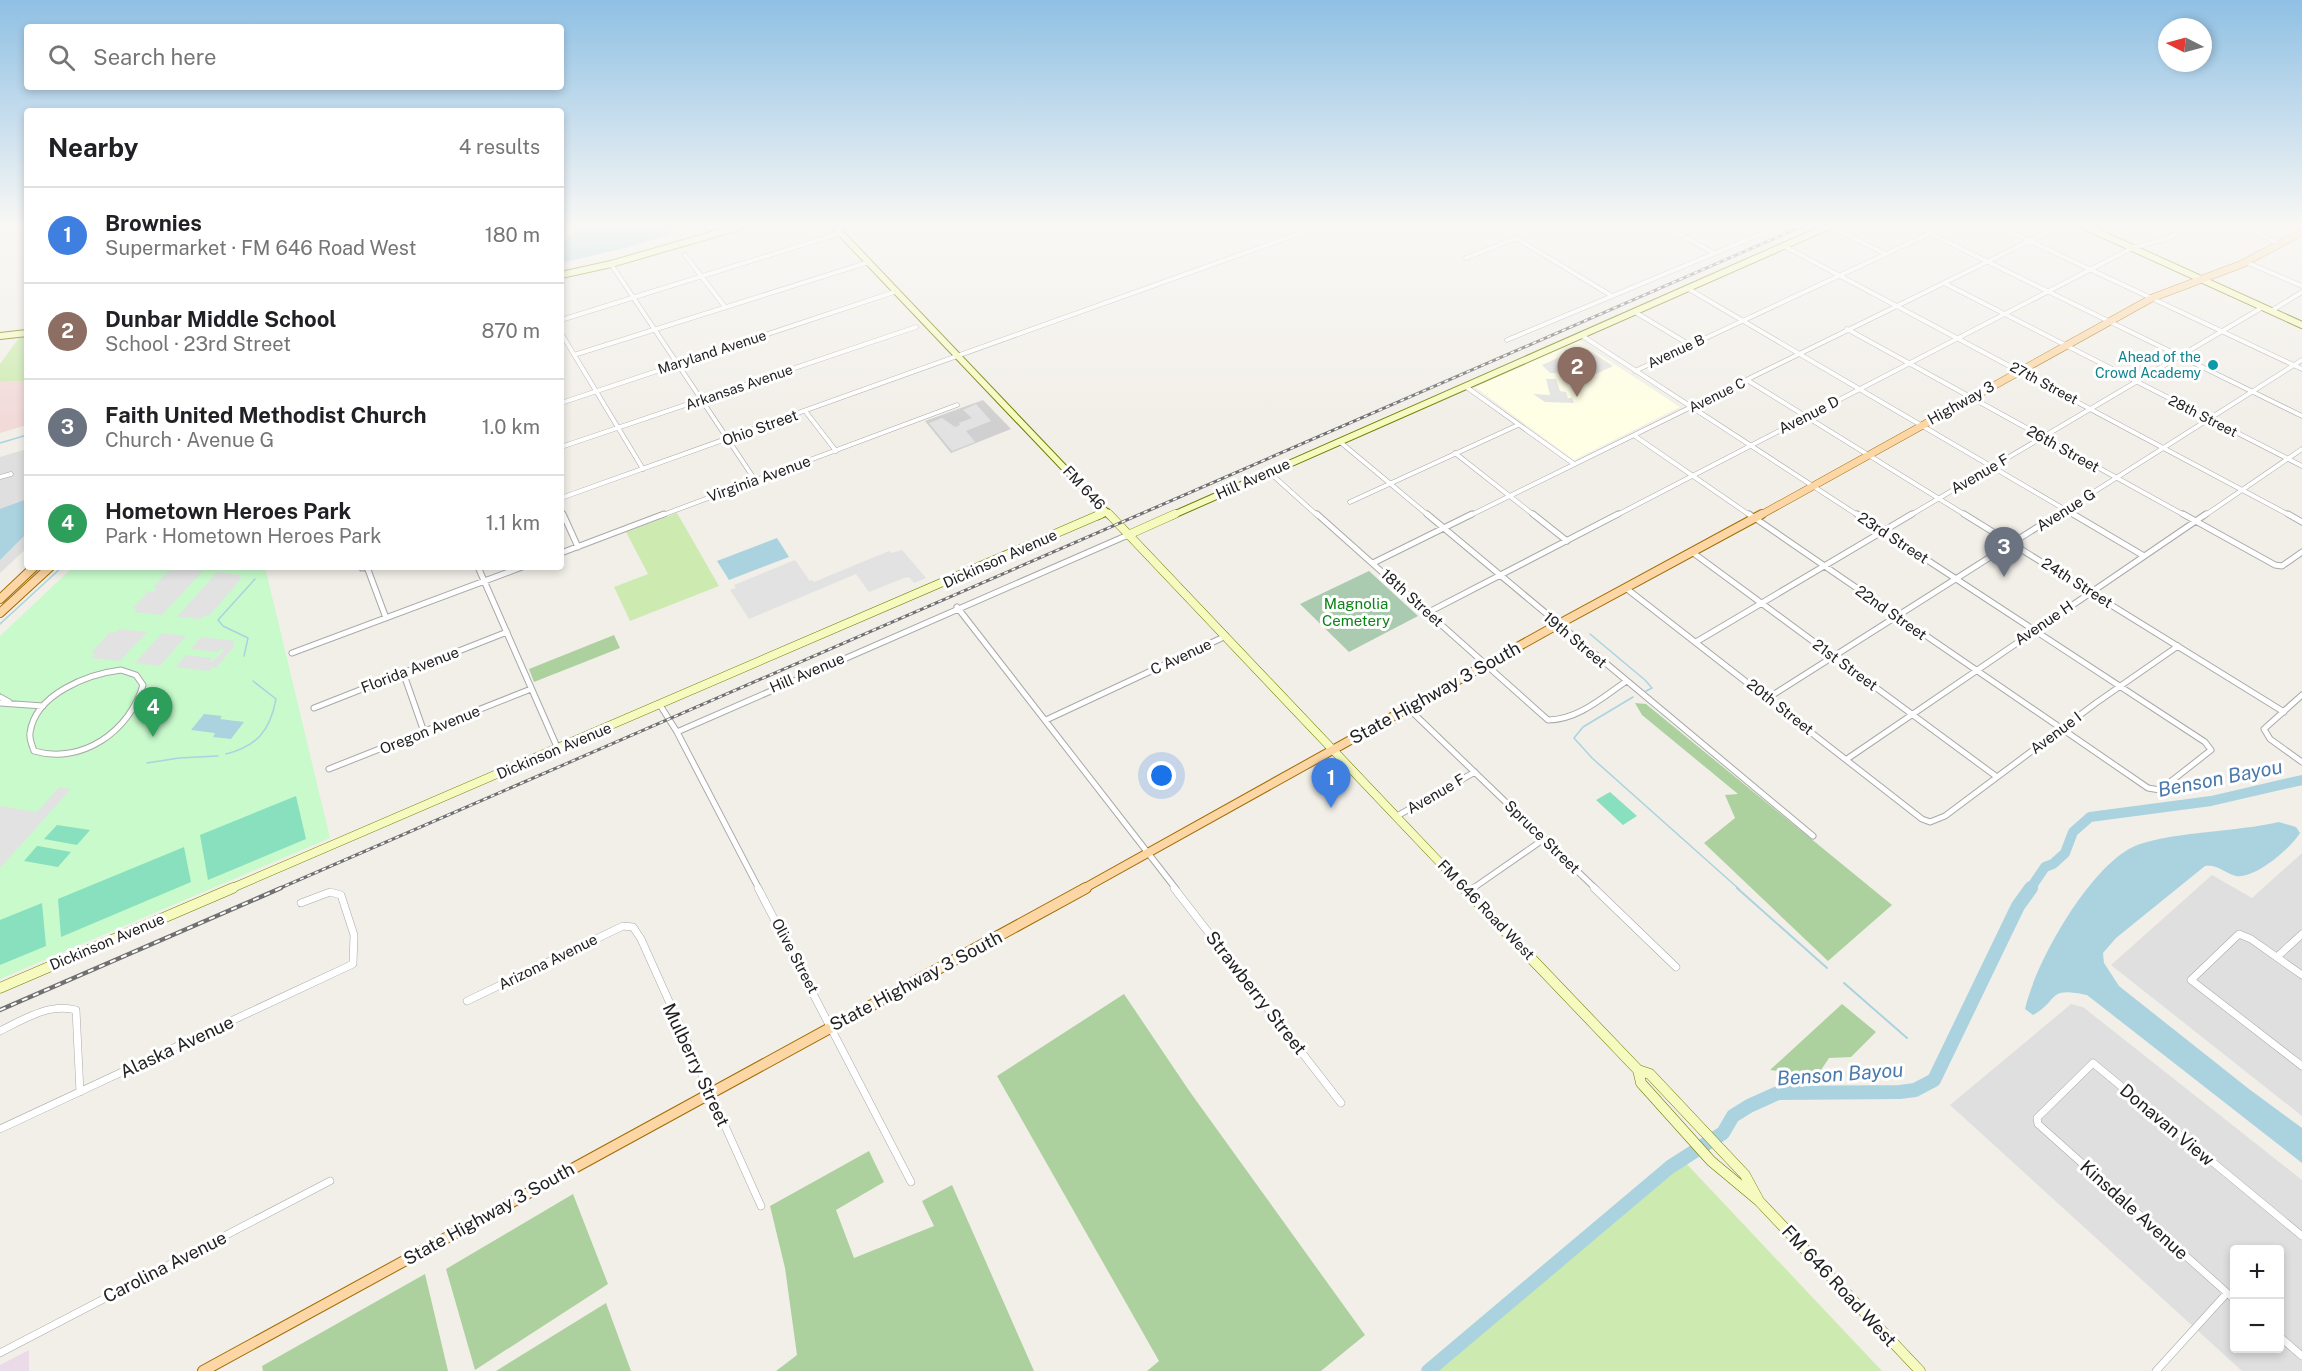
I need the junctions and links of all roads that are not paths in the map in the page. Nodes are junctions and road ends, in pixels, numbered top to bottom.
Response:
1 (627, 290) edge
2 (657, 290) edge
3 (712, 290) edge
4 (779, 290) edge
5 (1144, 290) edge
6 (1602, 290) edge
7 (1627, 290) edge
8 (1683, 290) edge
9 (1690, 290) edge
10 (1807, 290) edge
11 (1868, 290) edge
12 (1929, 290) edge
13 (1958, 290) edge
14 (2135, 290) edge
15 (2172, 290) edge
16 (2224, 290) edge
17 (897, 291) joint
18 (2048, 291) joint
19 (2302, 292) edge
20 (1612, 296) junction
21 (632, 298) junction
22 (2152, 298) junction
23 (1897, 305) junction
24 (725, 307) junction
25 (2263, 308) junction
26 (2271, 311) junction
27 (1635, 312) junction
28 (2004, 314) junction
29 (564, 319) edge
30 (1742, 320) junction
31 (2110, 322) junction
32 (2302, 325) edge
33 (916, 327) dead end
34 (1847, 329) junction
35 (654, 330) junction
36 (2224, 332) junction
37 (24, 333) edge
38 (1581, 335) junction
39 (0, 336) edge
40 (564, 338) edge
41 (1958, 338) junction
42 (1507, 340) dead end
43 (1690, 345) junction
44 (2066, 346) junction
45 (1799, 354) junction
46 (574, 355) junction
47 (2181, 356) junction
48 (959, 357) junction
49 (2302, 360) edge
50 (1909, 363) junction
51 (677, 364) junction
52 (2294, 365) junction
53 (2302, 369) edge
54 (1635, 371) junction
55 (2020, 371) junction
56 (1747, 380) junction
57 (2137, 382) junction
58 (1465, 386) junction
59 (1859, 389) junction
60 (596, 390) junction
61 (2253, 392) junction
62 (1971, 398) junction
63 (701, 400) junction
64 (564, 401) edge
65 (957, 405) dead end
66 (1690, 407) junction
67 (2091, 409) junction
68 (806, 412) junction
69 (2302, 416) edge
70 (1807, 417) junction
71 (2210, 419) junction
72 (1518, 425) junction
73 (1921, 426) junction
74 (618, 428) junction
75 (1635, 436) junction
76 (2042, 438) junction
77 (727, 439) junction
78 (1339, 441) junction
79 (564, 446) edge
80 (1750, 446) junction
81 (2163, 448) junction
82 (2302, 449) edge
83 (836, 451) junction
84 (1455, 453) junction
85 (1868, 454) junction
86 (2288, 459) junction
87 (1574, 464) junction
88 (2302, 466) edge
89 (1991, 468) junction
90 (643, 469) junction
91 (1269, 472) junction
92 (11, 474) dead end
93 (1692, 476) junction
94 (0, 477) edge
95 (2115, 479) junction
96 (755, 480) junction
97 (1389, 483) junction
98 (1812, 486) junction
99 (2242, 490) junction
100 (1509, 495) junction
101 (564, 497) edge
102 (1940, 498) junction
103 (1350, 502) dead end
104 (2065, 510) junction
105 (1107, 512) junction
106 (1327, 512) dead end
107 (1319, 516) junction
108 (564, 517) edge
109 (1754, 518) junction
110 (2194, 522) junction
111 (2302, 522) edge
112 (1442, 528) junction
113 (1883, 532) junction
114 (1128, 535) junction
115 (1567, 541) junction
116 (2013, 543) junction
117 (578, 547) junction
118 (564, 552) edge
119 (1692, 552) junction
120 (2302, 552) edge
121 (2144, 556) junction
122 (1373, 563) junction
123 (1824, 566) junction
124 (31, 570) edge
125 (47, 570) edge
126 (365, 570) edge
127 (479, 570) edge
128 (514, 570) edge
129 (1499, 576) junction
130 (1956, 579) junction
131 (484, 581) junction
132 (1627, 589) junction
133 (2091, 592) junction
134 (0, 599) edge
135 (1762, 604) junction
136 (957, 608) junction
137 (1429, 612) junction
138 (0, 613) edge
139 (1897, 616) junction
140 (386, 618) junction
141 (1557, 625) junction
142 (2035, 630) junction
143 (507, 632) junction
144 (1226, 636) junction
145 (1696, 642) junction
146 (2178, 646) junction
147 (292, 653) dead end
148 (1833, 656) junction
149 (1485, 666) junction
150 (1975, 670) junction
151 (403, 672) junction
152 (1625, 682) junction
153 (2121, 686) junction
154 (531, 689) junction
155 (2302, 695) edge
156 (0, 697) edge
157 (1768, 698) junction
158 (9, 702) junction
159 (0, 703) edge
160 (660, 705) junction
161 (43, 706) junction
162 (314, 708) dead end
163 (1408, 708) junction
164 (2284, 712) junction
165 (1912, 714) junction
166 (1046, 720) junction
167 (2061, 729) junction
168 (424, 732) junction
169 (677, 732) junction
170 (558, 749) junction
171 (1334, 749) junction
172 (1847, 759) junction
173 (2302, 762) edge
174 (328, 769) dead end
175 (1475, 772) junction
176 (1997, 777) junction
177 (2148, 788) joint
178 (1397, 816) junction
179 (1935, 820) joint
180 (1813, 836) dead end
181 (1544, 839) junction
182 (1147, 853) junction
183 (1468, 891) junction
184 (301, 903) dead end
185 (630, 926) joint
186 (2302, 934) edge
187 (2277, 957) junction
188 (1676, 966) dead end
189 (2302, 975) edge
190 (0, 988) edge
191 (467, 1001) dead end
192 (832, 1027) junction
193 (0, 1031) edge
194 (2302, 1066) edge
195 (1638, 1071) junction
196 (80, 1092) junction
197 (710, 1093) junction
198 (1341, 1103) dead end
199 (2037, 1118) joint
200 (0, 1129) edge
201 (330, 1181) dead end
202 (911, 1182) dead end
203 (1759, 1201) junction
204 (761, 1206) dead end
205 (2302, 1236) edge
206 (2227, 1293) junction
207 (2230, 1295) edge
208 (2284, 1340) edge
209 (0, 1353) edge
210 (2302, 1356) edge
211 (203, 1371) edge
212 (1920, 1371) edge
213 (2156, 1371) edge

1 - 21 street
2 - 21 street
3 - 24 street
4 - 24 street
5 - 48 street, Ohio Street
6 - 20 street
7 - 20 street
8 - 27 street, Hill Avenue
9 - 30 street
10 - 30 street, Avenue B
11 - 23 street, 27th Street
12 - 23 street, Avenue C
13 - 28 street, 28th Street
14 - 22 street
15 - 22 main road, Highway 3
16 - 25 street
17 - 48 street, FM 646 / FM 646
17 - 51 street, Maryland Avenue
18 - 28 street, Avenue D
18 - 31 street
19 - 26 street
20 - 42 street
21 - 29 street
21 - 35 street
22 - 31 main road, Highway 3
22 - 36 street
23 - 34 street, Avenue C
23 - 41 street, 27th Street
24 - 35 street
25 - 26 street
25 - 36 street, Avenue F
26 - 32 street
27 - 38 street, Hill Avenue
27 - 43 street
28 - 41 street, Avenue D
28 - 44 street, 28th Street
30 - 43 street, Avenue B
30 - 45 street
31 - 44 main road, Highway 3
31 - 47 street
33 - 63 street, Arkansas Avenue
34 - 45 street, Avenue C
34 - 50 street, 26th Street
35 - 46 street
35 - 51 street
36 - 47 street, Avenue F
36 - 52 street
37 - 39 street
38 - 54 street, 23rd Street
38 - 58 street, Hill Avenue
40 - 46 street
41 - 50 street, Avenue D
41 - 55 street, 27th Street
43 - 54 street, Avenue B
44 - 55 main road, Highway 3
44 - 57 street, 28th Street
45 - 56 street, Avenue C
45 - 59 street
46 - 60 street
47 - 57 street, Avenue F
47 - 61 street
48 - 68 street, Ohio Street
48 - 105 street, FM 646 / FM 646
49 - 52 street, Avenue G
50 - 59 street, Avenue D
50 - 62 street, 26th Street
51 - 60 street, Maryland Avenue
51 - 63 street
52 - 53 street
52 - 61 street, Avenue G
54 - 66 street, 23rd Street
55 - 62 main road, Highway 3
55 - 67 street, 27th Street
56 - 66 street, Avenue C
56 - 70 street, 24th Street
57 - 67 street, Avenue F
57 - 71 street, 28th Street
58 - 72 street
58 - 78 street, Hill Avenue
59 - 70 street, Avenue D
59 - 73 street
60 - 64 street, Maryland Avenue
60 - 74 street
61 - 69 street
61 - 71 street, Avenue G
62 - 73 main road, Highway 3
62 - 76 street, 26th Street
63 - 74 street, Arkansas Avenue
63 - 77 street
65 - 83 street, Virginia Avenue
66 - 75 street, Avenue C
66 - 80 street, 23rd Street
67 - 76 street, Avenue F
67 - 81 street, 27th Street
68 - 77 street, Ohio Street
68 - 83 street
70 - 80 street, Avenue D
70 - 85 street, 24th Street
71 - 81 street, Avenue G
71 - 86 street, 28th Street
72 - 84 street
72 - 87 street
73 - 85 main road, Highway 3
73 - 89 street
74 - 79 street, Arkansas Avenue
74 - 90 street
75 - 87 street, Avenue C
75 - 93 street, 22nd Street
76 - 89 street, Avenue F
76 - 95 street, 26th Street
77 - 90 street, Ohio Street
77 - 96 street
78 - 91 street, Hill Avenue
78 - 97 street, 19th Street
80 - 93 street, Avenue D
80 - 98 street, 23rd Street
81 - 95 street, Avenue G
81 - 99 street, 27th Street
82 - 86 street, Avenue H
83 - 96 street, Virginia Avenue
84 - 97 street
84 - 100 street
85 - 98 main road, Highway 3
85 - 102 street, 24th Street
86 - 88 street, 28th Street
86 - 99 street, Avenue H
87 - 100 street, Avenue C
89 - 102 street, Avenue F
89 - 104 street
90 - 101 street, Ohio Street
91 - 107 street, 18th Street
91 - 114 street, Hill Avenue
92 - 94 street
93 - 109 street, 22nd Street
93 - 115 street, Avenue D
95 - 104 street, Avenue G
95 - 110 street, 26th Street
96 - 117 street, Virginia Avenue
97 - 103 street
97 - 112 street, 19th Street
98 - 109 main road, Highway 3
98 - 113 street, 23rd Street
99 - 110 street, Avenue H
99 - 111 street, 27th Street
100 - 112 street, Avenue C
100 - 115 street
102 - 113 street, Avenue F
102 - 116 street, 24th Street
104 - 116 street, Avenue G
104 - 121 street
105 - 114 street, FM 646 / FM 646
105 - 160 street, Dickinson Avenue
106 - 107 street
107 - 122 street, 18th Street
108 - 117 street
109 - 119 main road, Highway 3
109 - 123 street, 22nd Street
110 - 120 street, 26th Street
110 - 121 street, Avenue H
112 - 122 street, Avenue C
112 - 129 street, 19th Street
113 - 123 street, Avenue F
113 - 130 street, 23rd Street
114 - 136 street, Hill Avenue
114 - 144 street, FM 646 / FM 646
115 - 129 street, Avenue D
116 - 130 street, Avenue G
116 - 133 street, 24th Street
117 - 118 street, Virginia Avenue
119 - 132 main road, Highway 3
119 - 135 street, 21st Street
121 - 133 street, Avenue H
122 - 137 street, 18th Street
123 - 135 street, Avenue F
123 - 139 street, 22nd Street
124 - 134 main road
125 - 138 main road
126 - 140 street
127 - 131 street
128 - 131 street
129 - 137 street, Avenue D
129 - 141 street, 19th Street
130 - 139 street, Avenue G
130 - 142 street, 23rd Street
131 - 140 street
131 - 143 street
132 - 141 main road, State Highway 3 South
132 - 145 street, 20th Street
133 - 142 street, Avenue H
133 - 146 street, 24th Street
135 - 145 street, Avenue F
135 - 148 street, 21st Street
136 - 166 street
136 - 169 street, Hill Avenue
137 - 149 street, 18th Street
139 - 148 street, Avenue G
139 - 150 street, 22nd Street
140 - 147 street
141 - 149 main road, State Highway 3 South
141 - 152 street, 19th Street
142 - 150 street, Avenue H
142 - 153 street, 23rd Street
143 - 151 street, Florida Avenue
143 - 154 street
144 - 166 street, C Avenue
144 - 171 street, FM 646 / FM 646
145 - 157 street, 20th Street
146 - 153 street, Avenue I
146 - 164 street, 24th Street
148 - 157 street, Avenue G
148 - 165 street, 21st Street
149 - 152 street, 18th Street
149 - 163 main road, State Highway 3 South
150 - 165 street, Avenue H
150 - 167 street, 22nd Street
151 - 162 street, Florida Avenue
151 - 168 street
152 - 180 street, 19th Street
153 - 167 street, Avenue I
153 - 177 street, 23rd Street
154 - 168 street, Oregon Avenue
154 - 170 street
155 - 164 street
156 - 158 street
157 - 172 street, 20th Street
158 - 159 street
158 - 161 street
160 - 169 street, Olive Street
160 - 170 street, Dickinson Avenue
161 - 161 street
163 - 171 main road, State Highway 3 South
163 - 175 street, Spruce Street
164 - 173 street
165 - 172 street, Avenue H
165 - 176 street, 21st Street
166 - 182 street
167 - 176 street, Avenue I
167 - 177 street, 22nd Street
168 - 174 street, Oregon Avenue
169 - 192 street, Olive Street
170 - 190 street, Dickinson Avenue
171 - 178 street, FM 646 Road West / FM 646
171 - 182 main road, State Highway 3 South
172 - 179 street, 20th Street
175 - 178 street, Avenue F
175 - 181 street, Spruce Street
176 - 179 street, Avenue I
178 - 183 street, FM 646 Road West / FM 646
181 - 183 street
181 - 188 street, Spruce Street
182 - 192 main road, State Highway 3 South
182 - 198 street, Strawberry Street
183 - 195 street, FM 646 Road West / FM 646
184 - 196 street, Alaska Avenue
185 - 191 street, Arizona Avenue
185 - 197 street, Mulberry Street
186 - 187 street
187 - 189 street
187 - 194 street
192 - 197 main road, State Highway 3 South
192 - 202 street, Olive Street
193 - 196 street
195 - 203 street, FM 646 Road West
195 - 203 street, FM 646 Road West / FM 646
196 - 200 street, Alaska Avenue
197 - 204 street, Mulberry Street
197 - 211 main road, State Highway 3 South
199 - 205 street, Donavan View
199 - 206 street, Kinsdale Avenue
201 - 209 street, Carolina Avenue
203 - 212 street, FM 646 Road West / FM 646
206 - 207 street, Kinsdale Avenue
206 - 213 street
208 - 210 street

